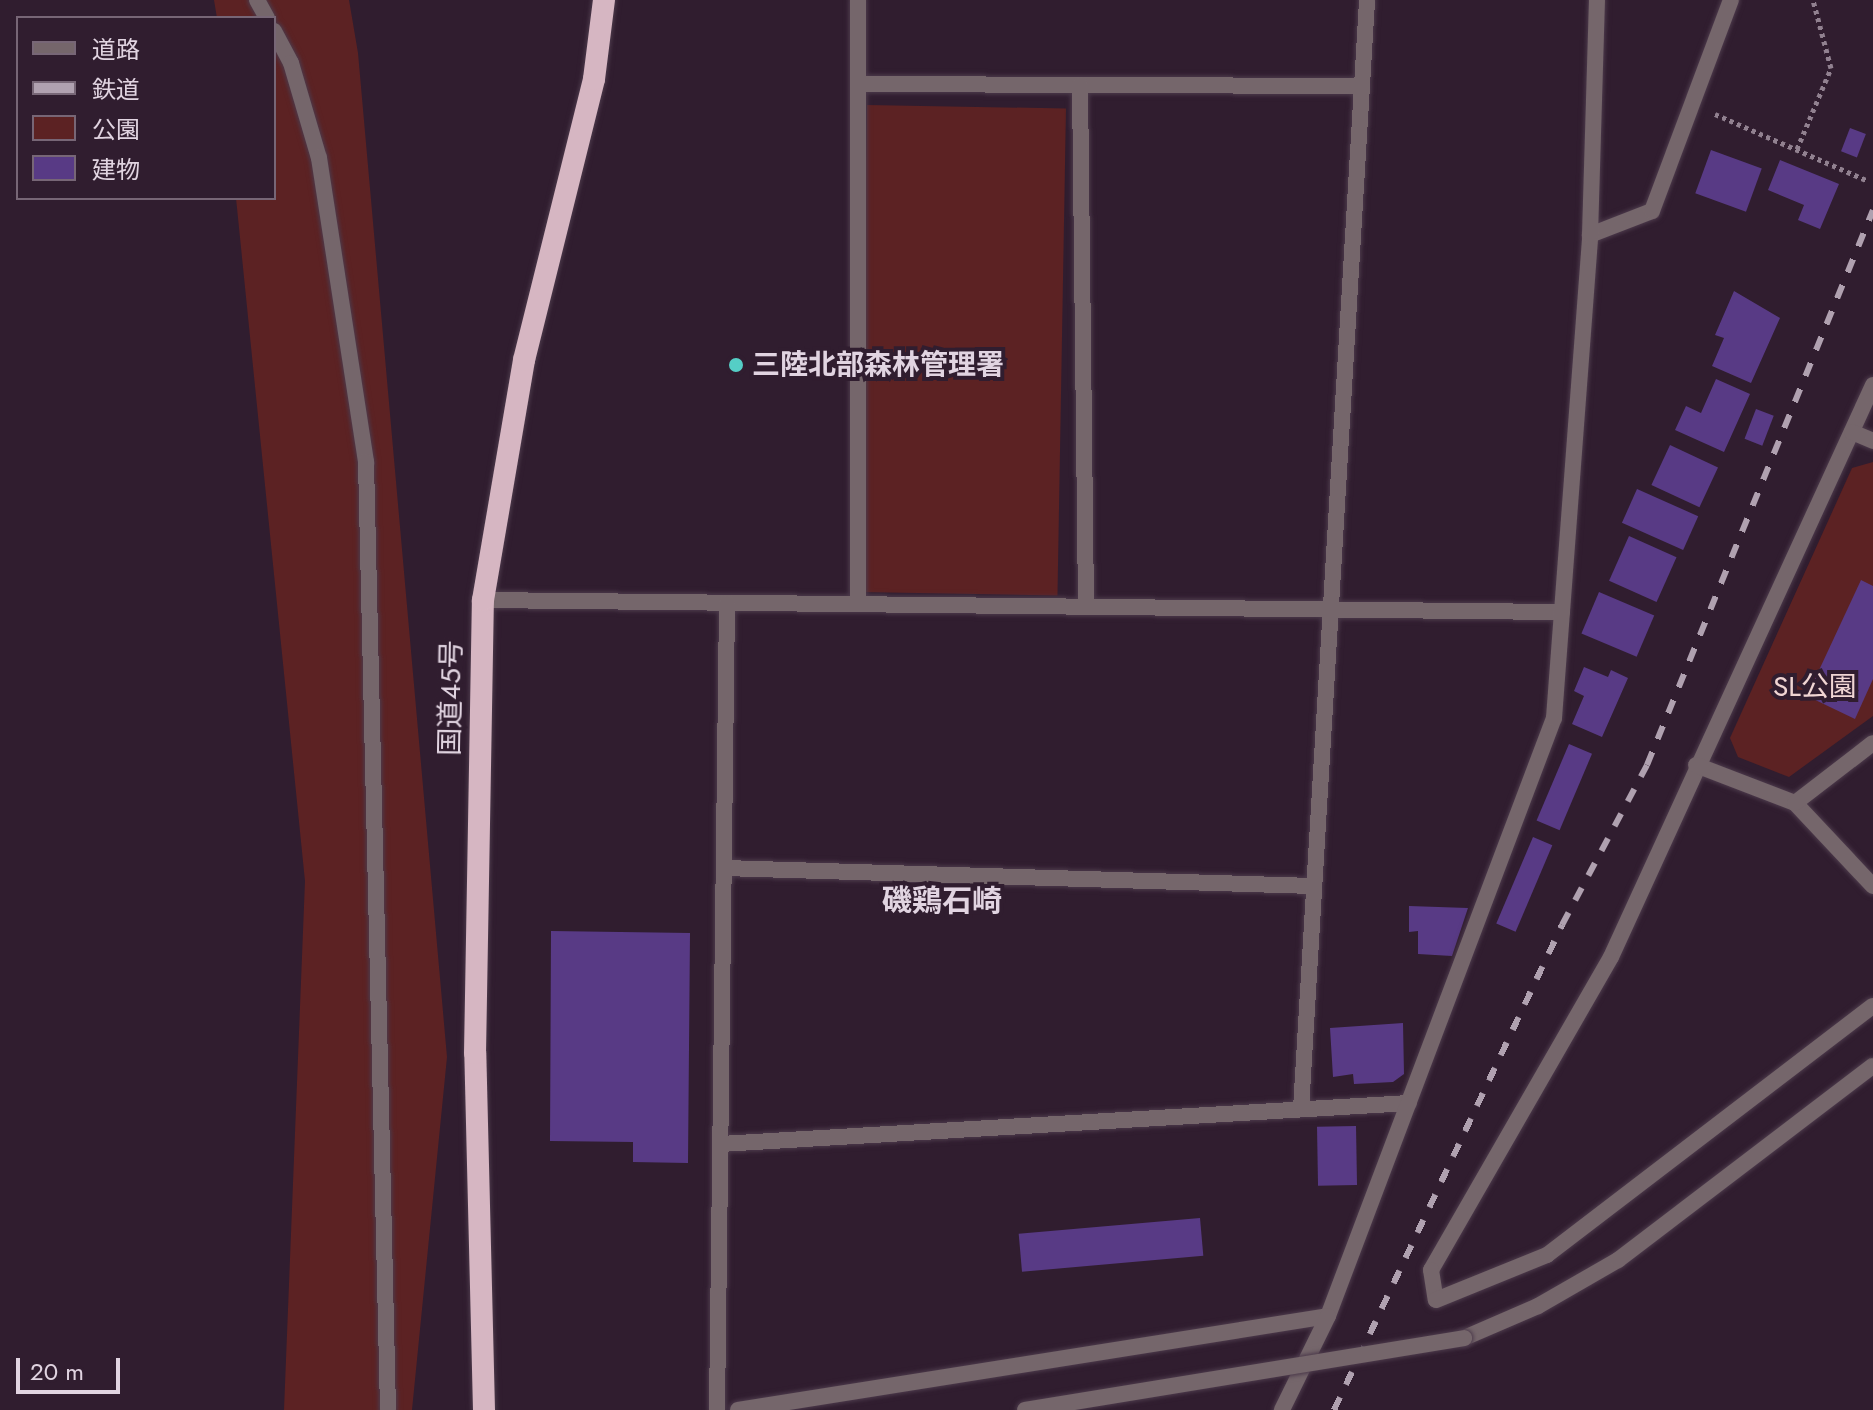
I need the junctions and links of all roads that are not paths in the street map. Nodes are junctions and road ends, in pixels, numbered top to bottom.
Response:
1 (604, 0) edge
2 (858, 0) edge
3 (1367, 0) edge
4 (1597, 0) edge
5 (1731, 0) edge
6 (276, 35) edge
7 (858, 84) junction
8 (1080, 85) junction
9 (1362, 86) junction
10 (1590, 235) junction
11 (1873, 385) edge
12 (1852, 432) junction
13 (1873, 441) edge
14 (483, 600) junction
15 (727, 603) junction
16 (858, 604) junction
17 (1086, 607) junction
18 (1331, 610) junction
19 (1562, 612) junction
20 (1873, 743) edge
21 (1696, 765) junction
22 (1795, 803) junction
23 (724, 868) junction
24 (1313, 886) junction
25 (1873, 886) edge
26 (1873, 1006) edge
27 (1873, 1066) edge
28 (1409, 1103) junction
29 (1301, 1109) junction
30 (721, 1144) junction
31 (1328, 1316) junction
32 (388, 1410) edge
33 (484, 1410) edge
34 (717, 1410) edge
35 (738, 1410) edge
36 (1025, 1410) edge
37 (1282, 1410) edge

1 - 14 highway, 国道45号
2 - 7 street
3 - 9 street
4 - 10 street
5 - 10 street
6 - 32 street
7 - 8 street
7 - 16 street
8 - 9 street
8 - 17 street
9 - 18 street
10 - 19 street
11 - 12 street
12 - 13 street
12 - 21 street
14 - 15 street
14 - 33 highway, 国道45号
15 - 16 street
15 - 23 street
16 - 17 street
17 - 18 street
18 - 19 street
18 - 24 street
19 - 28 street
20 - 22 street
21 - 22 street
21 - 26 street
22 - 25 street
23 - 24 street
23 - 30 street
24 - 29 street
27 - 36 street, bridge
28 - 29 street
28 - 31 street
29 - 30 street
30 - 34 street
31 - 35 street
31 - 37 street

